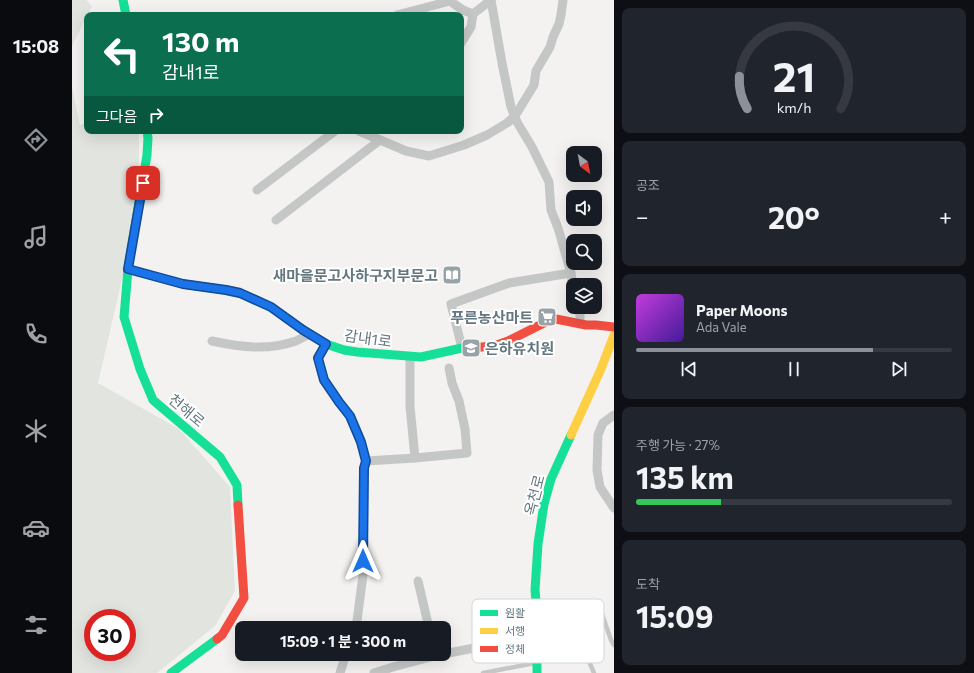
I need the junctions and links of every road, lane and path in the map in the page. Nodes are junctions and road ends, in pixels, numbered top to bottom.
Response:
1 (123, 0) edge
2 (491, 0) edge
3 (563, 0) edge
4 (125, 12) edge
5 (408, 12) edge
6 (473, 14) junction
7 (464, 38) edge
8 (515, 116) junction
9 (147, 134) edge
10 (331, 134) edge
11 (366, 134) edge
12 (380, 140) junction
13 (257, 190) dead end
14 (276, 220) dead end
15 (128, 269) junction
16 (571, 273) junction
17 (572, 278) edge
18 (580, 314) edge
19 (580, 324) junction
20 (614, 328) edge
21 (310, 334) junction
22 (614, 335) edge
23 (212, 341) dead end
24 (326, 344) junction
25 (462, 348) junction
26 (410, 357) junction
27 (449, 368) dead end
28 (614, 415) edge
29 (415, 458) junction
30 (366, 461) junction
31 (614, 508) edge
32 (418, 581) dead end
33 (536, 599) edge
34 (604, 620) edge
35 (357, 621) edge
36 (427, 621) edge
37 (614, 645) edge
38 (472, 648) edge
39 (451, 652) edge
40 (344, 661) edge
41 (414, 661) edge
42 (537, 663) joint
43 (590, 663) edge
44 (171, 673) edge
45 (340, 673) edge
46 (374, 673) edge
47 (483, 673) edge
48 (537, 673) edge
49 (594, 673) edge

1 - 4 street
2 - 6 street
2 - 8 street
3 - 8 street
5 - 6 street
6 - 7 street
8 - 12 street
8 - 16 street
9 - 15 street, 천해로
10 - 13 street
11 - 12 street
12 - 14 street
15 - 21 street, 감내1로
15 - 44 street, 천해로
16 - 17 street
16 - 25 street
18 - 19 street
19 - 20 street, 감내1로
19 - 25 street, 감내1로
21 - 23 street
21 - 24 street, 감내1로
22 - 33 street, 옥천로
24 - 26 street, 감내1로
24 - 30 street
25 - 26 street, 감내1로
26 - 29 street
27 - 29 street
28 - 31 street
29 - 30 street
30 - 35 street
32 - 36 street
34 - 37 lane
38 - 39 street
40 - 45 street
41 - 46 street
42 - 47 lane
42 - 48 street, 옥천로
43 - 49 lane

